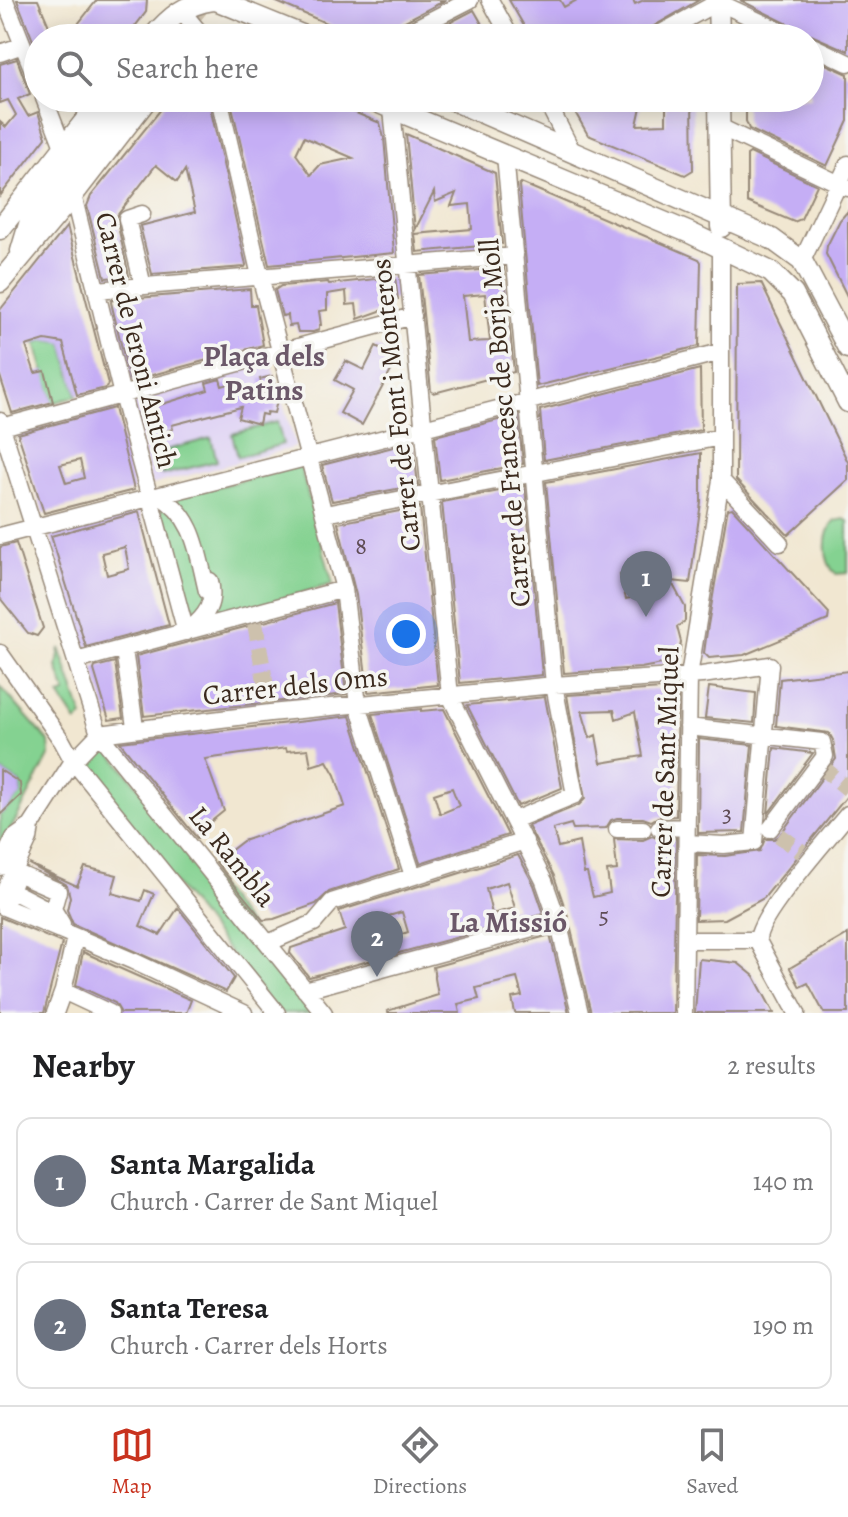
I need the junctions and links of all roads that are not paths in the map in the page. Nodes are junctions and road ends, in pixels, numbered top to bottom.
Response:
1 (5, 0) edge
2 (470, 0) edge
3 (490, 0) edge
4 (223, 1) edge
5 (718, 1) edge
6 (178, 5) edge
7 (164, 24) edge
8 (193, 24) edge
9 (276, 24) edge
10 (423, 24) edge
11 (503, 24) edge
12 (677, 24) edge
13 (719, 24) edge
14 (766, 24) edge
15 (23, 45) joint
16 (824, 52) edge
17 (0, 53) edge
18 (848, 63) edge
19 (49, 112) edge
20 (92, 112) edge
21 (114, 112) edge
22 (137, 112) edge
23 (222, 112) edge
24 (392, 112) edge
25 (399, 112) edge
26 (481, 112) edge
27 (552, 112) edge
28 (719, 112) edge
29 (720, 127) junction
30 (63, 147) junction
31 (572, 151) junction
32 (505, 155) junction
33 (848, 164) edge
34 (844, 186) edge
35 (73, 195) junction
36 (142, 214) dead end
37 (721, 217) junction
38 (0, 229) edge
39 (721, 247) junction
40 (515, 256) junction
41 (19, 259) junction
42 (802, 261) junction
43 (407, 264) junction
44 (260, 276) junction
45 (0, 282) edge
46 (143, 286) junction
47 (96, 290) junction
48 (413, 316) junction
49 (848, 348) edge
50 (280, 352) junction
51 (721, 352) junction
52 (122, 395) junction
53 (528, 401) junction
54 (848, 402) edge
55 (1, 424) edge
56 (424, 428) junction
57 (721, 437) junction
58 (310, 457) junction
59 (535, 473) junction
60 (721, 480) junction
61 (430, 493) junction
62 (154, 497) junction
63 (325, 514) junction
64 (188, 524) junction
65 (34, 527) junction
66 (158, 534) junction
67 (0, 536) edge
68 (780, 543) dead end
69 (203, 547) dead end
70 (344, 589) junction
71 (207, 591) dead end
72 (186, 632) junction
73 (124, 650) junction
74 (0, 653) edge
75 (76, 661) junction
76 (689, 676) junction
77 (554, 685) junction
78 (450, 696) junction
79 (358, 705) junction
80 (135, 727) junction
81 (688, 727) junction
82 (99, 734) junction
83 (764, 735) junction
84 (73, 761) junction
85 (848, 814) edge
86 (514, 820) junction
87 (617, 829) dead end
88 (768, 831) junction
89 (686, 835) junction
90 (525, 841) junction
91 (413, 876) junction
92 (7, 882) edge
93 (558, 921) junction
94 (68, 934) junction
95 (685, 940) junction
96 (758, 940) junction
97 (268, 943) junction
98 (305, 990) junction
99 (63, 991) junction
100 (271, 1011) edge
101 (55, 1013) edge
102 (110, 1013) edge
103 (244, 1013) edge
104 (324, 1013) edge
105 (580, 1013) edge
106 (684, 1013) edge
107 (797, 1013) edge

1 - 15 street
2 - 10 street
3 - 11 street
4 - 6 main road
4 - 9 main road
5 - 12 street
5 - 13 main road
5 - 14 street
6 - 7 main road
6 - 8 street
15 - 17 street
16 - 18 street
19 - 30 street
20 - 30 main road
21 - 41 main road
22 - 35 main road
23 - 44 street
24 - 43 street, Carrer de Font i Monteros
25 - 32 main road
26 - 31 main road
27 - 31 street
28 - 29 main road
29 - 34 street
29 - 37 main road
30 - 38 main road
31 - 37 main road
32 - 39 main road
32 - 40 street, Carrer de Francesc de Borja Moll
33 - 34 street
34 - 42 street
35 - 41 main road
35 - 47 street, Carrer de Jeroni Antich
36 - 46 street
37 - 39 main road
37 - 42 main road
39 - 51 street, Carrer de Sant Miquel
39 - 54 main road
40 - 43 street
40 - 53 street, Carrer de Francesc de Borja Moll
41 - 45 main road
42 - 49 main road
43 - 44 street
43 - 48 street, Carrer de Font i Monteros
44 - 46 street
44 - 50 street
46 - 47 street
47 - 52 street, Carrer de Jeroni Antich
48 - 50 street
48 - 56 street, Carrer de Font i Monteros
50 - 52 street
50 - 58 street
51 - 53 street
51 - 57 street, Carrer de Sant Miquel
52 - 55 street
52 - 62 street, Carrer de Jeroni Antich
53 - 56 street
53 - 59 street, Carrer de Francesc de Borja Moll
55 - 65 street
56 - 58 street
56 - 61 street, Carrer de Font i Monteros
57 - 59 street
57 - 60 street, Carrer de Sant Miquel
58 - 62 street
58 - 63 street
59 - 61 street
59 - 77 street, Carrer de Francesc de Borja Moll
60 - 68 street
60 - 76 street, Carrer de Sant Miquel
61 - 63 street
61 - 78 street, Carrer de Font i Monteros
62 - 64 street
62 - 65 street
62 - 66 street, Carrer de Jeroni Antich
63 - 70 street
64 - 66 street
64 - 71 street
65 - 67 street
65 - 75 street
66 - 72 street, Carrer de Jeroni Antich
69 - 72 street
70 - 72 street
70 - 79 street
72 - 73 street
73 - 75 street
73 - 80 street
74 - 84 street
75 - 82 street
76 - 77 street, Carrer dels Oms
76 - 81 street, Carrer de Sant Miquel
76 - 83 street, Carrer dels Oms
77 - 78 street, Carrer dels Oms
77 - 86 street, Carrer de Francesc de Borja Moll
78 - 79 street, Carrer dels Oms
78 - 86 street
79 - 80 street, Carrer dels Oms
79 - 91 street
80 - 82 street, Carrer dels Oms
81 - 83 street
81 - 89 street, Carrer de Sant Miquel
82 - 84 street
82 - 97 street, La Rambla
83 - 88 street
83 - 88 street
84 - 92 street
84 - 100 street
85 - 96 street
86 - 90 street
87 - 89 street
88 - 89 street
89 - 95 street, Carrer de Sant Miquel
90 - 91 street
90 - 93 street
91 - 97 street
92 - 94 street
92 - 94 street
93 - 98 street
93 - 105 street
94 - 99 street
94 - 103 street
95 - 96 street
95 - 106 street, Carrer de Sant Miquel
96 - 107 street
97 - 98 street, La Rambla
98 - 104 street, La Rambla
99 - 101 street
99 - 102 street

